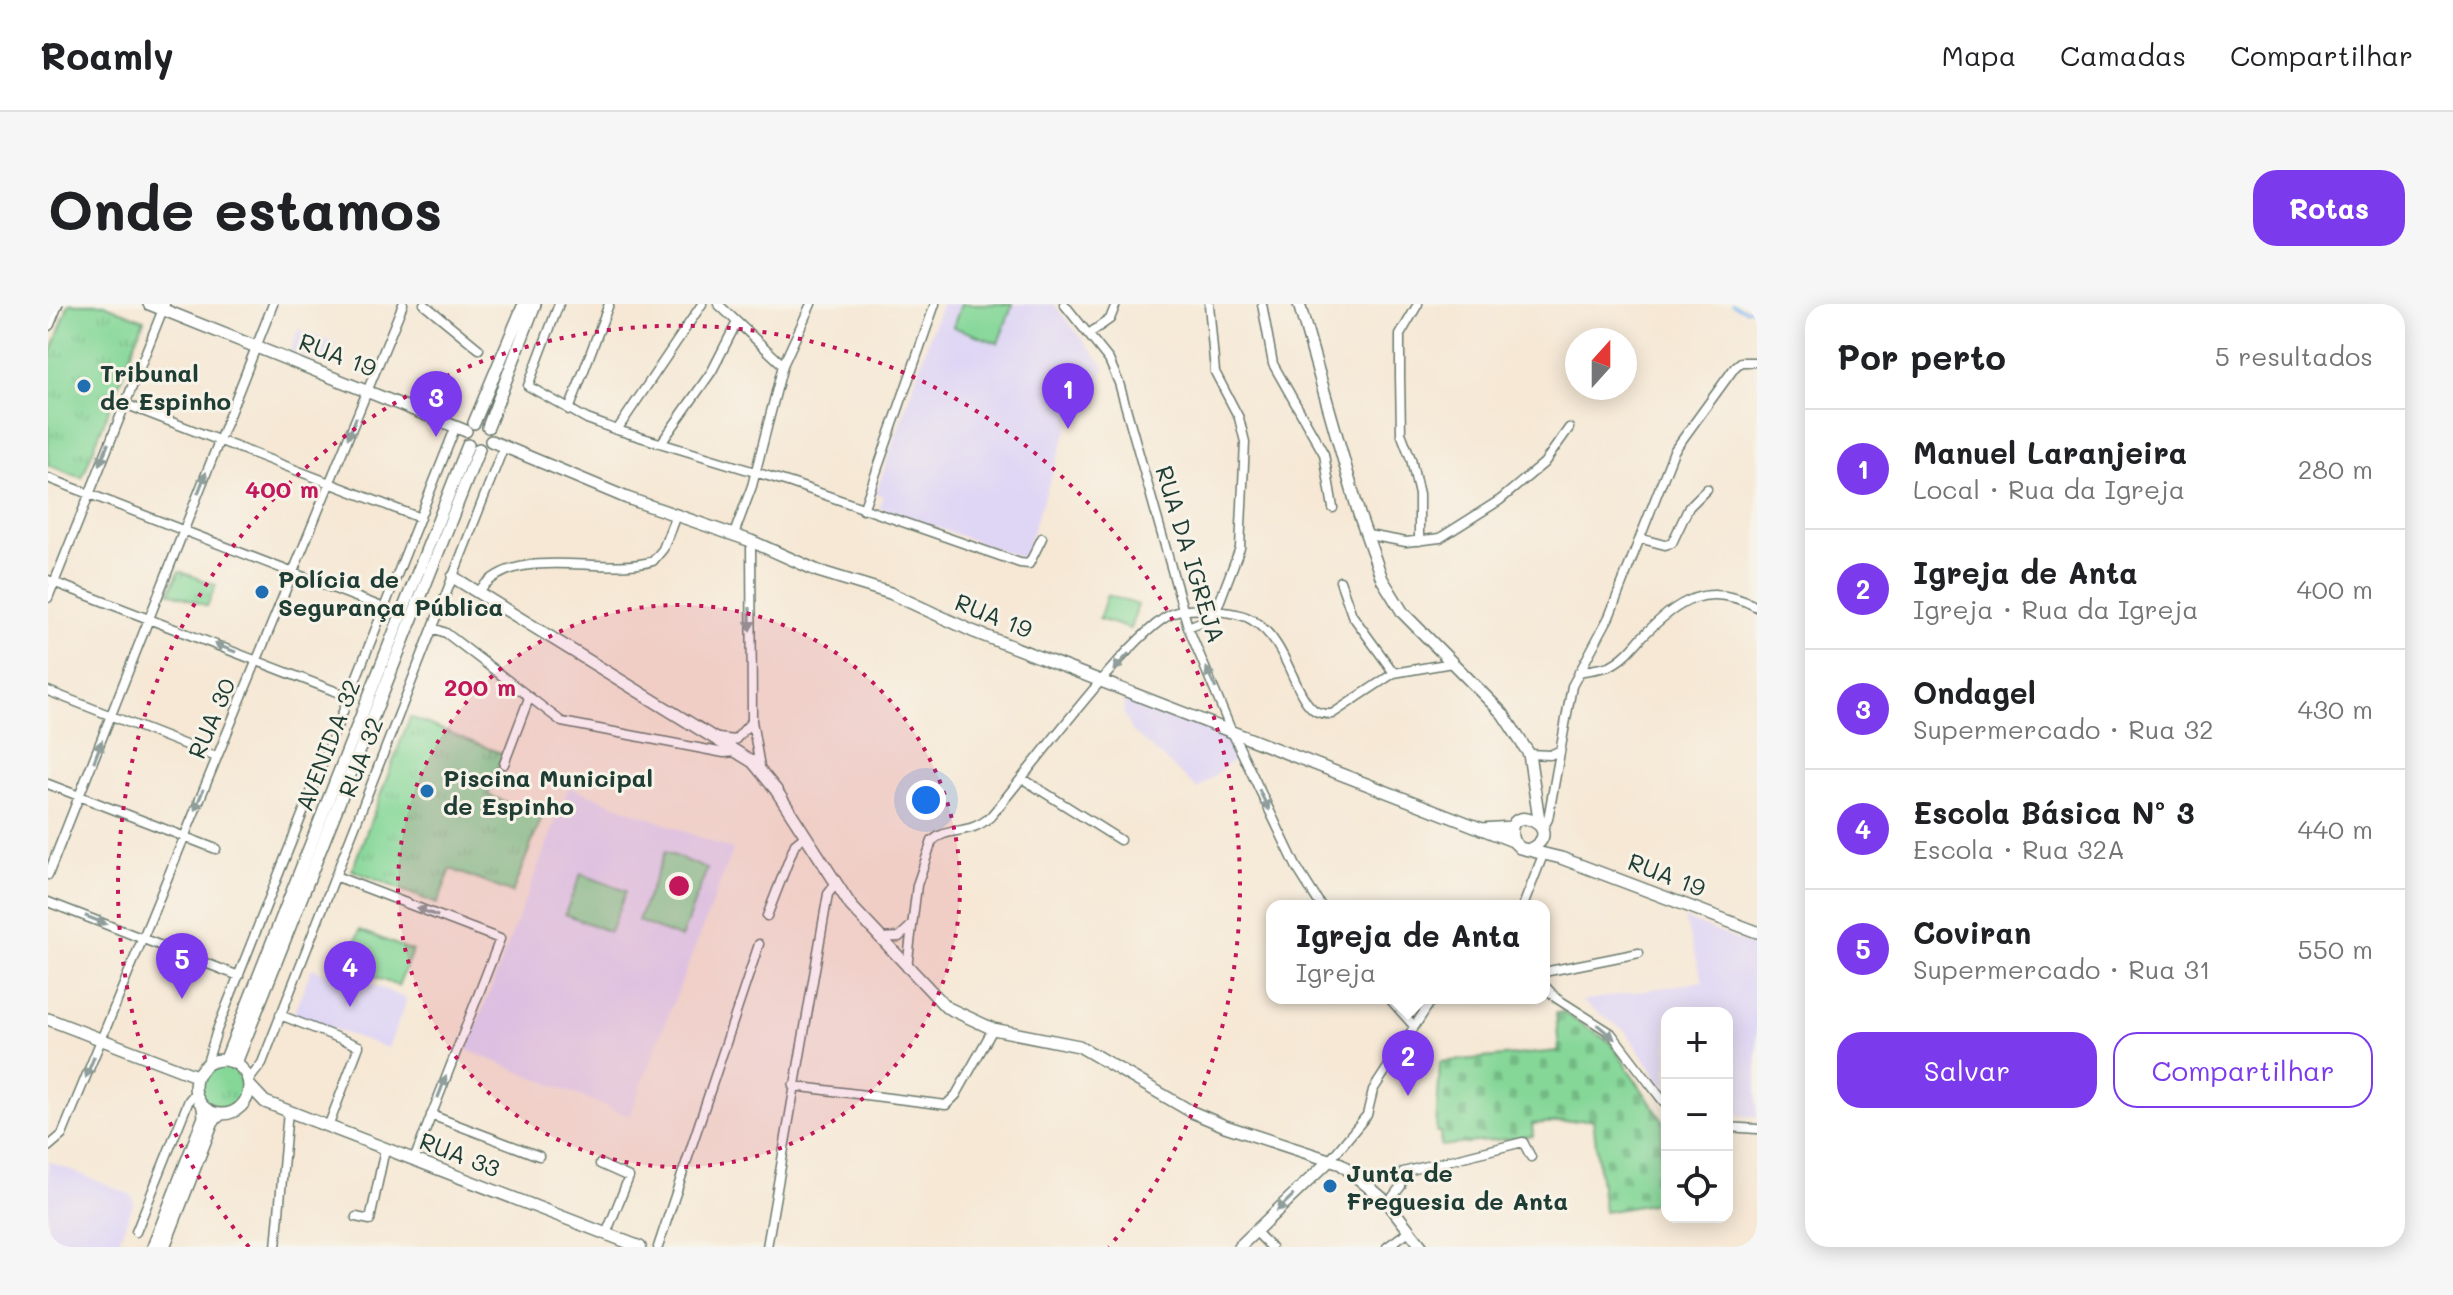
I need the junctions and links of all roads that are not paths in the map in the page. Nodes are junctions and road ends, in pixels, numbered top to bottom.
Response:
1 (56, 304) edge
2 (149, 304) edge
3 (273, 304) edge
4 (403, 304) edge
5 (424, 304) edge
6 (524, 304) edge
7 (535, 304) edge
8 (559, 304) edge
9 (609, 304) edge
10 (702, 304) edge
11 (718, 304) edge
12 (811, 304) edge
13 (935, 304) edge
14 (1064, 304) edge
15 (1116, 304) edge
16 (1209, 304) edge
17 (1262, 304) edge
18 (1299, 304) edge
19 (1418, 304) edge
20 (164, 307) edge
21 (737, 322) junction
22 (48, 324) edge
23 (1090, 333) junction
24 (257, 346) junction
25 (479, 349) dead end
26 (1757, 362) edge
27 (783, 365) junction
28 (368, 389) junction
29 (125, 404) junction
30 (569, 410) junction
31 (465, 427) junction
32 (488, 427) junction
33 (1569, 428) dead end
34 (617, 430) junction
35 (219, 440) junction
36 (491, 441) junction
37 (662, 442) junction
38 (504, 446) junction
39 (474, 447) junction
40 (754, 471) junction
41 (48, 478) edge
42 (329, 484) junction
43 (1707, 489) dead end
44 (88, 494) junction
45 (1333, 508) dead end
46 (863, 510) junction
47 (676, 515) junction
48 (420, 518) junction
49 (184, 531) junction
50 (734, 534) junction
51 (1368, 535) junction
52 (1042, 538) dead end
53 (1642, 539) junction
54 (751, 541) junction
55 (1419, 541) junction
56 (293, 573) junction
57 (453, 577) junction
58 (51, 581) edge
59 (1340, 581) dead end
60 (479, 591) junction
61 (48, 598) edge
62 (1757, 607) edge
63 (384, 608) junction
64 (1182, 610) junction
65 (1216, 611) junction
66 (149, 619) junction
67 (1188, 627) junction
68 (433, 628) junction
69 (257, 660) junction
70 (1452, 663) junction
71 (1579, 672) junction
72 (1394, 673) junction
73 (1102, 681) junction
74 (48, 691) edge
75 (350, 697) junction
76 (529, 698) junction
77 (111, 716) junction
78 (752, 721) junction
79 (1231, 730) junction
80 (714, 737) junction
81 (1559, 751) junction
82 (739, 752) junction
83 (1529, 754) junction
84 (216, 757) junction
85 (504, 764) dead end
86 (761, 770) junction
87 (1023, 779) junction
88 (48, 784) edge
89 (80, 796) junction
90 (1536, 802) junction
91 (1523, 818) junction
92 (1512, 827) junction
93 (1481, 829) junction
94 (1541, 830) junction
95 (185, 836) junction
96 (805, 836) junction
97 (1120, 840) dead end
98 (1513, 841) junction
99 (216, 849) dead end
100 (1530, 849) junction
101 (1543, 855) junction
102 (1561, 858) junction
103 (48, 875) edge
104 (335, 876) junction
105 (835, 885) junction
106 (1317, 900) edge
107 (1525, 900) edge
108 (48, 902) edge
109 (767, 916) dead end
110 (913, 925) junction
111 (1757, 932) edge
112 (899, 937) junction
113 (878, 938) junction
114 (144, 939) junction
115 (759, 944) dead end
116 (891, 951) junction
117 (1639, 953) dead end
118 (907, 968) junction
119 (1550, 971) edge
120 (239, 976) junction
121 (1550, 992) edge
122 (1394, 1004) edge
123 (1429, 1004) edge
124 (280, 1015) junction
125 (48, 1019) edge
126 (1414, 1026) junction
127 (993, 1029) junction
128 (102, 1040) junction
129 (231, 1061) junction
130 (207, 1063) junction
131 (196, 1076) junction
132 (249, 1083) junction
133 (793, 1086) junction
134 (195, 1093) junction
135 (1661, 1098) edge
136 (265, 1102) junction
137 (203, 1107) junction
138 (241, 1107) junction
139 (288, 1111) junction
140 (221, 1114) junction
141 (431, 1115) junction
142 (328, 1127) junction
143 (1733, 1127) edge
144 (1757, 1129) edge
145 (50, 1146) edge
146 (385, 1149) junction
147 (539, 1156) dead end
148 (1531, 1157) dead end
149 (414, 1160) junction
150 (1330, 1160) junction
151 (600, 1164) dead end
152 (1388, 1203) junction
153 (356, 1217) dead end
154 (1255, 1231) junction
155 (1409, 1231) junction
156 (136, 1232) dead end
157 (606, 1234) junction
158 (153, 1247) edge
159 (164, 1247) edge
160 (276, 1247) edge
161 (640, 1247) edge
162 (658, 1247) edge
163 (767, 1247) edge
164 (1239, 1247) edge
165 (1271, 1247) edge
166 (1387, 1247) edge
167 (1422, 1247) edge

1 - 22 main road
2 - 20 main road, RUA 19
3 - 24 street
4 - 28 street, RUA 30
5 - 25 street
6 - 31 main road
7 - 32 main road
8 - 30 street
9 - 30 street
10 - 34 street
11 - 21 street
12 - 27 street
13 - 46 street
14 - 23 street, RUA DA IGREJA
15 - 23 street
16 - 65 street
17 - 45 street
18 - 51 main road
19 - 55 street
20 - 24 main road, RUA 19
20 - 29 street
21 - 27 street
21 - 37 street
23 - 64 street, RUA DA IGREJA
24 - 28 main road, RUA 19
24 - 35 street
26 - 53 street
27 - 40 street
28 - 31 main road, RUA 19
28 -> 42 street, RUA 30
29 - 35 street
29 -> 44 street
30 - 34 street
31 - 32 main road, RUA 19
31 - 39 main road
31 - 48 street, RUA 32
32 - 36 main road
33 - 55 street
34 - 37 street
35 - 42 street
49 -> 35 street
36 - 38 main road, RUA 19
36 - 39 main road
37 - 40 street
38 - 47 main road, RUA 19
38 - 57 street, RUA 32
39 - 129 main road, AVENIDA 32
40 - 46 street
40 - 50 street
41 - 44 street
42 - 48 street
42 - 56 street, RUA 30
43 - 53 street
44 - 49 street
44 - 58 street
46 - 52 street
47 - 50 main road, RUA 19
47 - 60 street
48 - 63 street, RUA 32
49 - 56 street
49 - 66 street
50 - 54 main road, RUA 19
51 - 55 street
51 - 70 main road
53 - 71 street
54 - 73 main road, RUA 19
54 -> 78 street
56 - 63 street
56 - 69 street, RUA 30
57 - 60 main road
57 - 68 street, RUA 32
58 - 61 street
58 - 66 street
59 - 72 street
60 - 80 main road
62 - 71 street
63 - 75 street, RUA 32
64 - 65 street
64 - 67 street, RUA DA IGREJA
64 -> 73 street
65 - 67 street
65 - 72 street
69 -> 66 street
66 - 77 street
79 -> 67 street, RUA DA IGREJA
68 - 76 street
68 - 104 street, RUA 32
69 - 75 street
69 - 84 street, RUA 30
70 - 72 street
70 - 83 main road
71 - 81 street
73 - 79 main road, RUA 19
73 - 87 street
74 - 77 street
75 - 120 street, RUA 32
76 - 82 street
76 - 85 street
77 - 84 street
89 -> 77 street
78 - 80 street
78 - 86 street
79 - 93 main road, RUA 19
79 -> 106 street, RUA DA IGREJA
80 - 82 main road
81 - 83 street
81 - 94 street
82 - 86 main road
83 - 90 main road
84 -> 95 street, RUA 30
86 - 96 main road
87 - 97 street
87 - 110 street
88 - 89 street
89 - 95 street
89 - 103 street
90 - 91 main road
90 - 94 main road
91 - 92 main road
91 - 94 main road
92 - 93 main road, RUA 19
92 - 98 main road
93 - 98 main road, RUA 19
94 - 100 main road
94 - 102 main road, RUA 19
95 - 99 street
95 - 114 street, RUA 30
96 - 105 main road
96 - 109 street
98 - 100 main road
100 - 101 main road, RUA 19
101 - 102 main road, RUA 19
101 - 107 street
102 - 111 main road, RUA 19
104 - 124 street, RUA 32
141 -> 104 street
105 - 113 main road
105 - 133 street
108 -> 114 street
110 - 112 street
110 - 118 street
112 - 113 street
112 - 116 street
113 - 116 main road
114 - 120 street
114 - 128 street, RUA 30
115 - 162 street
116 - 118 main road
117 - 119 street
118 - 127 main road
120 - 130 street, RUA 32
121 -> 135 street
122 - 126 street
123 - 126 street
124 - 132 street, RUA 32
124 - 142 street
125 - 128 main road
126 - 150 street
127 - 133 street
127 - 150 main road
128 - 131 main road
128 -> 145 street, RUA 30
129 - 130 main road
129 - 132 main road
130 - 131 main road
131 - 134 main road
132 - 136 main road, RUA 33
132 - 138 main road
133 - 163 street
134 - 137 main road
134 - 156 street
136 - 138 main road
136 - 139 main road, RUA 33
137 - 140 main road
137 - 158 main road
138 - 140 main road
139 - 142 main road, RUA 33
139 - 160 street
140 - 159 main road
141 - 147 street
141 - 149 street
142 - 146 main road, RUA 33
143 - 144 street
146 - 149 main road, RUA 33
146 - 153 street
148 - 152 street
149 - 157 main road, RUA 33
150 - 152 main road
150 -> 154 main road
151 - 157 street
152 - 155 main road
154 - 164 main road
154 - 165 street
155 - 166 street
155 - 167 main road
157 - 161 main road, RUA 33

